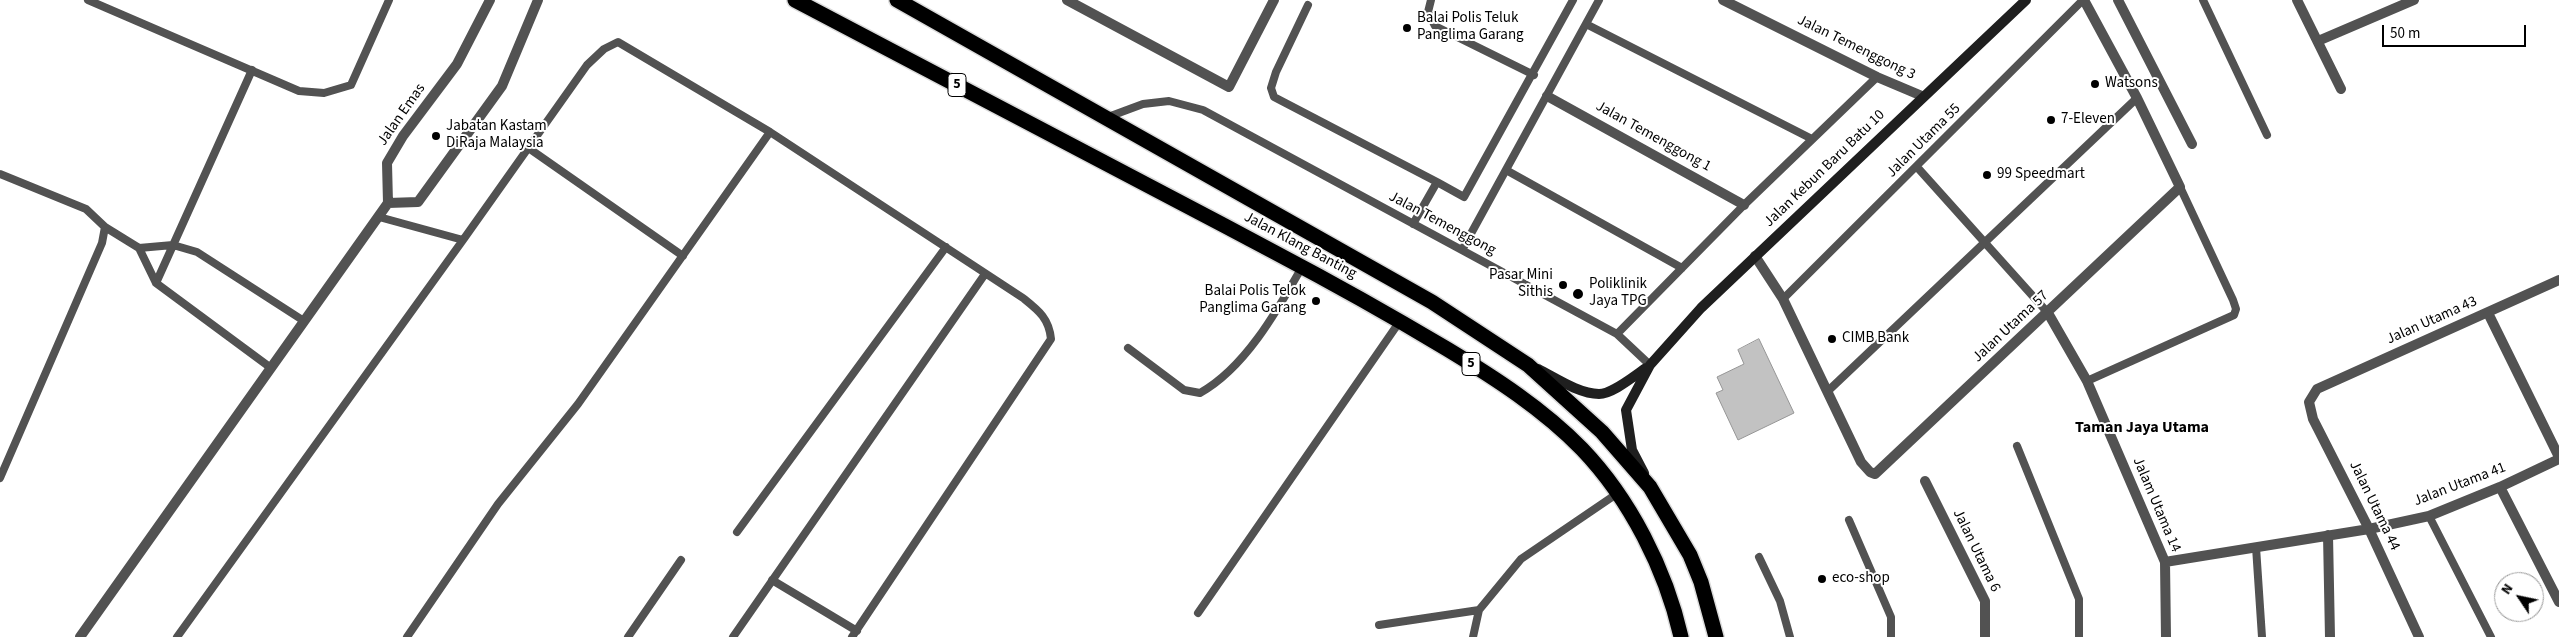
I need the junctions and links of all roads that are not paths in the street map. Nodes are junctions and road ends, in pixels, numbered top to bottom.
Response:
1 (88, 0) edge
2 (389, 0) edge
3 (490, 0) edge
4 (538, 0) edge
5 (795, 0) edge
6 (897, 0) edge
7 (1067, 0) edge
8 (1274, 0) edge
9 (1431, 0) edge
10 (1574, 0) edge
11 (1599, 0) edge
12 (1723, 0) edge
13 (2026, 0) edge
14 (2084, 0) edge
15 (2118, 0) edge
16 (2204, 0) edge
17 (2297, 0) edge
18 (2414, 0) edge
19 (1083, 4) edge
20 (1308, 5) dead end
21 (1586, 24) junction
22 (2318, 41) junction
23 (252, 70) junction
24 (1534, 75) junction
25 (1877, 76) junction
26 (2341, 89) dead end
27 (1547, 96) junction
28 (1922, 96) junction
29 (2137, 98) junction
30 (1108, 117) junction
31 (770, 132) junction
32 (2267, 135) dead end
33 (1812, 139) junction
34 (2192, 144) dead end
35 (527, 147) junction
36 (1917, 167) junction
37 (1506, 170) junction
38 (0, 174) edge
39 (1436, 182) junction
40 (2180, 187) junction
41 (388, 203) junction
42 (1744, 205) junction
43 (379, 217) junction
44 (1413, 224) junction
45 (105, 227) junction
46 (463, 240) junction
47 (1986, 243) junction
48 (173, 245) junction
49 (946, 247) junction
50 (138, 248) junction
51 (1462, 250) junction
52 (684, 256) junction
53 (1754, 256) junction
54 (1302, 267) junction
55 (1682, 268) junction
56 (985, 274) junction
57 (2559, 280) edge
58 (156, 283) junction
59 (1782, 300) junction
60 (2048, 313) junction
61 (2488, 314) junction
62 (304, 321) junction
63 (1400, 321) junction
64 (1617, 334) junction
65 (1128, 348) dead end
66 (1528, 365) junction
67 (1650, 365) junction
68 (271, 368) junction
69 (2087, 381) junction
70 (2317, 389) joint
71 (1828, 391) junction
72 (2017, 446) dead end
73 (2559, 458) edge
74 (0, 478) edge
75 (1925, 482) dead end
76 (1650, 487) junction
77 (2500, 487) junction
78 (1618, 493) junction
79 (2429, 516) junction
80 (1849, 520) dead end
81 (2369, 529) junction
82 (737, 532) dead end
83 (2328, 535) junction
84 (2256, 547) junction
85 (1759, 557) dead end
86 (681, 560) dead end
87 (2165, 562) junction
88 (772, 580) junction
89 (2559, 602) edge
90 (1479, 610) junction
91 (1198, 613) dead end
92 (1379, 625) dead end
93 (854, 634) edge
94 (80, 637) edge
95 (177, 637) edge
96 (407, 637) edge
97 (628, 637) edge
98 (733, 637) edge
99 (1473, 637) edge
100 (1681, 637) edge
101 (1716, 637) edge
102 (1790, 637) edge
103 (1891, 637) edge
104 (1985, 637) edge
105 (2079, 637) edge
106 (2166, 637) edge
107 (2262, 637) edge
108 (2330, 637) edge
109 (2419, 637) edge
110 (2491, 637) edge

1 - 23 lane
2 - 23 lane
3 - 41 street, Jalan Emas
4 - 41 street
5 - 54 highway, Jalan Klang Banting / 5
6 - 30 highway, Jalan Klang Banting / 5
7 - 19 street
8 - 19 street
9 - 24 lane
10 - 24 lane
11 - 21 lane
12 - 25 street, Jalan Temenggong 3
13 - 28 street, Jalan Kebun Baru Batu 10
14 - 29 street
14 - 36 lane, Jalan Utama 55
15 - 34 street
16 - 32 lane
17 - 22 street
18 - 22 street
20 - 39 lane
21 - 27 lane
21 - 33 lane
22 - 26 street
23 - 48 lane
24 - 39 lane
25 - 28 street, Jalan Temenggong 3
25 - 33 lane
27 - 37 lane
27 - 42 street, Jalan Temenggong 1
28 - 53 street, Jalan Kebun Baru Batu 10
29 - 40 street
29 - 47 lane
30 - 44 lane, Jalan Temenggong
30 - 66 highway, Jalan Klang Banting / 5
31 - 35 lane
31 - 49 lane
31 - 52 lane
33 - 42 lane
35 - 46 lane
35 - 52 lane
36 - 47 lane
36 - 59 lane, Jalan Utama 55
37 - 51 lane
37 - 55 lane
38 - 45 lane
39 - 44 lane
40 - 60 street, Jalan Utama 57
40 - 69 lane
41 - 43 street
42 - 55 lane
43 - 46 lane
43 - 62 street
44 - 51 lane, Jalan Temenggong
45 - 50 lane
45 - 74 lane
46 - 95 lane
47 - 60 lane
47 - 71 lane
48 - 50 lane
48 - 58 lane
48 - 62 lane
49 - 56 lane
49 - 82 lane
50 - 58 lane
51 - 64 lane, Jalan Temenggong
52 - 96 lane
53 - 59 street
53 - 67 street, Jalan Kebun Baru Batu 10
54 - 63 highway, Jalan Klang Banting / 5
54 - 65 lane
55 - 64 lane
56 - 88 lane
56 - 93 lane
57 - 61 street, Jalan Utama 43
58 - 68 lane
59 - 71 street
60 - 69 street, Jalam Utama 14
60 - 71 street, Jalan Utama 57
61 - 70 street, Jalan Utama 43
61 - 73 street
62 - 68 street
63 - 78 highway, Jalan Klang Banting / 5
63 - 91 lane
64 - 67 lane, Jalan Temenggong
66 - 67 street
66 - 76 highway, Jalan Klang Banting / 5
67 - 76 street
68 - 94 street
69 - 87 street, Jalam Utama 14
70 - 81 street, Jalan Utama 44
72 - 105 lane
73 - 77 street, Jalan Utama 41
75 - 104 street, Jalan Utama 6
76 - 101 highway, Jalan Klang Banting / 5
77 - 79 street, Jalan Utama 41
77 - 89 street
78 - 90 lane
78 - 100 highway, Jalan Klang Banting / 5
79 - 81 street, Jalan Utama 41
79 - 110 lane
80 - 103 lane
81 - 83 street, Jalan Utama 41
81 - 109 street, Jalan Utama 44
83 - 84 street, Jalan Utama 41
83 - 108 street
84 - 87 street, Jalan Utama 41
84 - 107 lane
85 - 102 lane
86 - 97 lane
87 - 106 street, Jalam Utama 14
88 - 93 lane
88 - 98 lane
90 - 92 lane
90 - 99 lane

